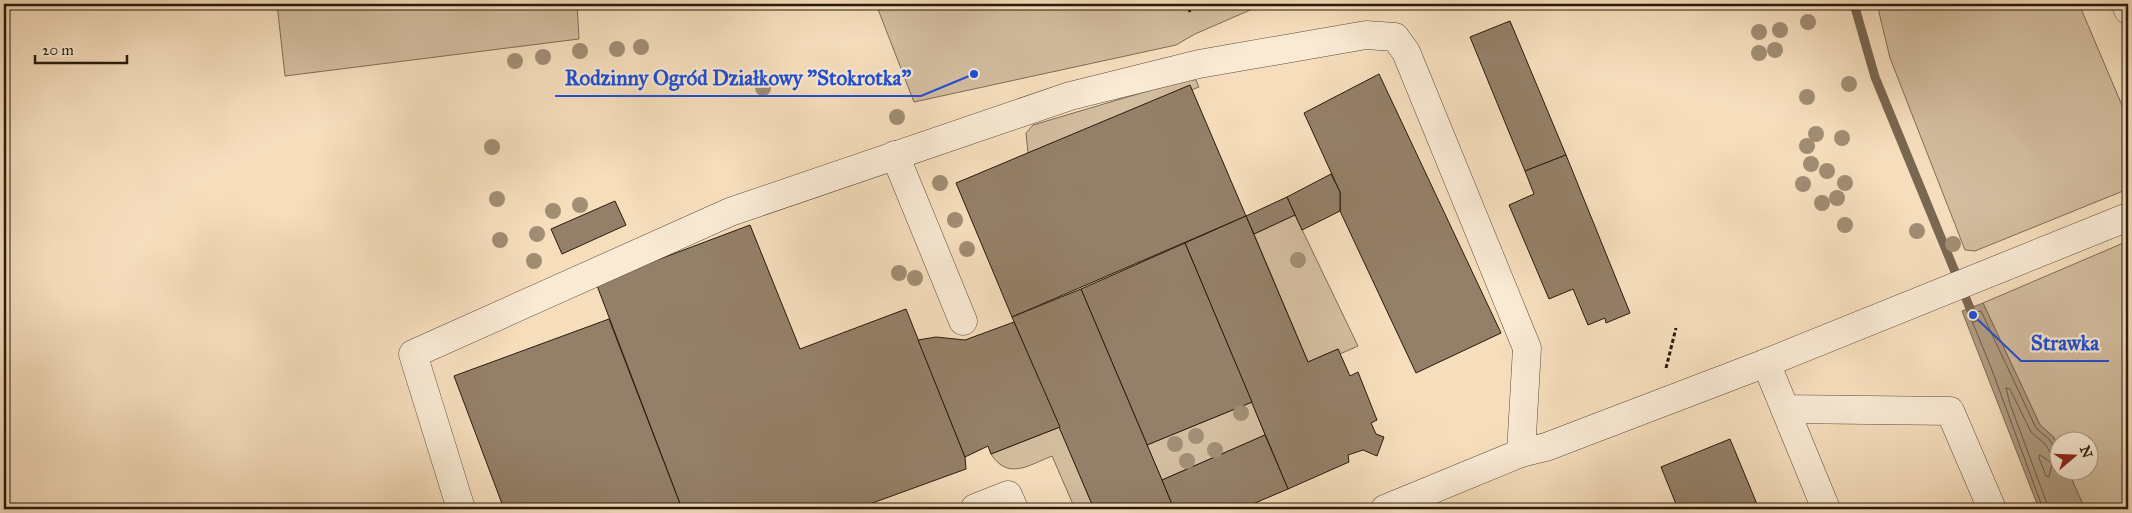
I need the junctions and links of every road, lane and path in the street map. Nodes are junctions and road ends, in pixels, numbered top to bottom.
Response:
1 (1187, 4) edge
2 (2126, 4) edge
3 (2128, 10) edge
4 (1190, 12) dead end
5 (894, 155) junction
6 (2128, 217) edge
7 (963, 321) dead end
8 (1676, 328) dead end
9 (1766, 363) junction
10 (1665, 372) dead end
11 (1785, 409) junction
12 (1520, 453) junction
13 (975, 508) edge
14 (461, 509) edge
15 (1014, 509) edge
16 (1385, 509) edge
17 (1826, 509) edge
18 (1992, 509) edge

1 - 4 path
2 - 3 street
5 - 7 street
5 - 12 street
5 - 14 street
6 - 9 street
8 - 10 path
9 - 11 street
9 - 12 street
11 - 17 street
11 - 18 street
12 - 16 street
13 - 15 street

